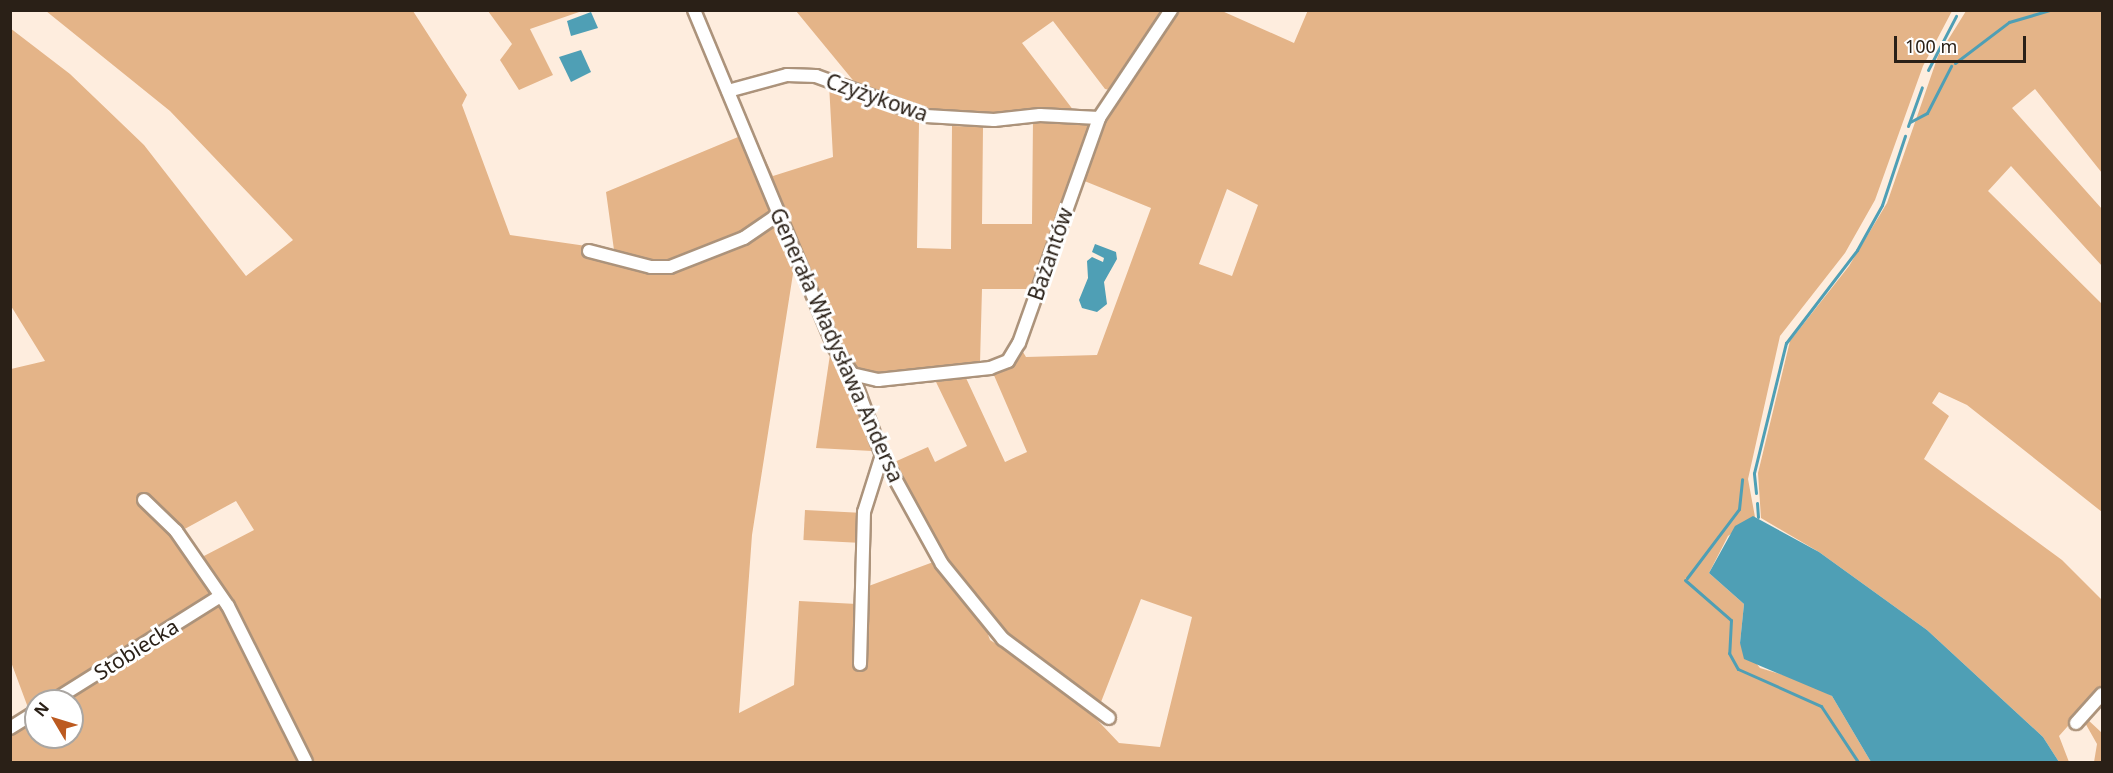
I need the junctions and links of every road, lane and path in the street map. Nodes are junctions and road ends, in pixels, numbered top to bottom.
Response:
1 (694, 10) edge
2 (1171, 10) edge
3 (728, 92) junction
4 (1099, 118) junction
5 (779, 213) junction
6 (589, 251) dead end
7 (852, 374) junction
8 (882, 455) junction
9 (144, 500) dead end
10 (219, 597) junction
11 (860, 664) dead end
12 (72, 689) edge
13 (2103, 694) edge
14 (1109, 718) dead end
15 (24, 719) edge
16 (2076, 723) dead end
17 (10, 728) edge
18 (306, 762) edge

1 - 3 street, Generała Władysława Andersa
2 - 4 street, Bażantów
3 - 4 street, Czyżykowa
3 - 5 street, Generała Władysława Andersa
4 - 7 street, Bażantów
5 - 6 street
5 - 7 street, Generała Władysława Andersa
7 - 8 street, Generała Władysława Andersa
8 - 11 street
8 - 14 street, Generała Władysława Andersa
9 - 10 street
10 - 12 street, Stobiecka
10 - 18 street
13 - 16 street
15 - 17 street

